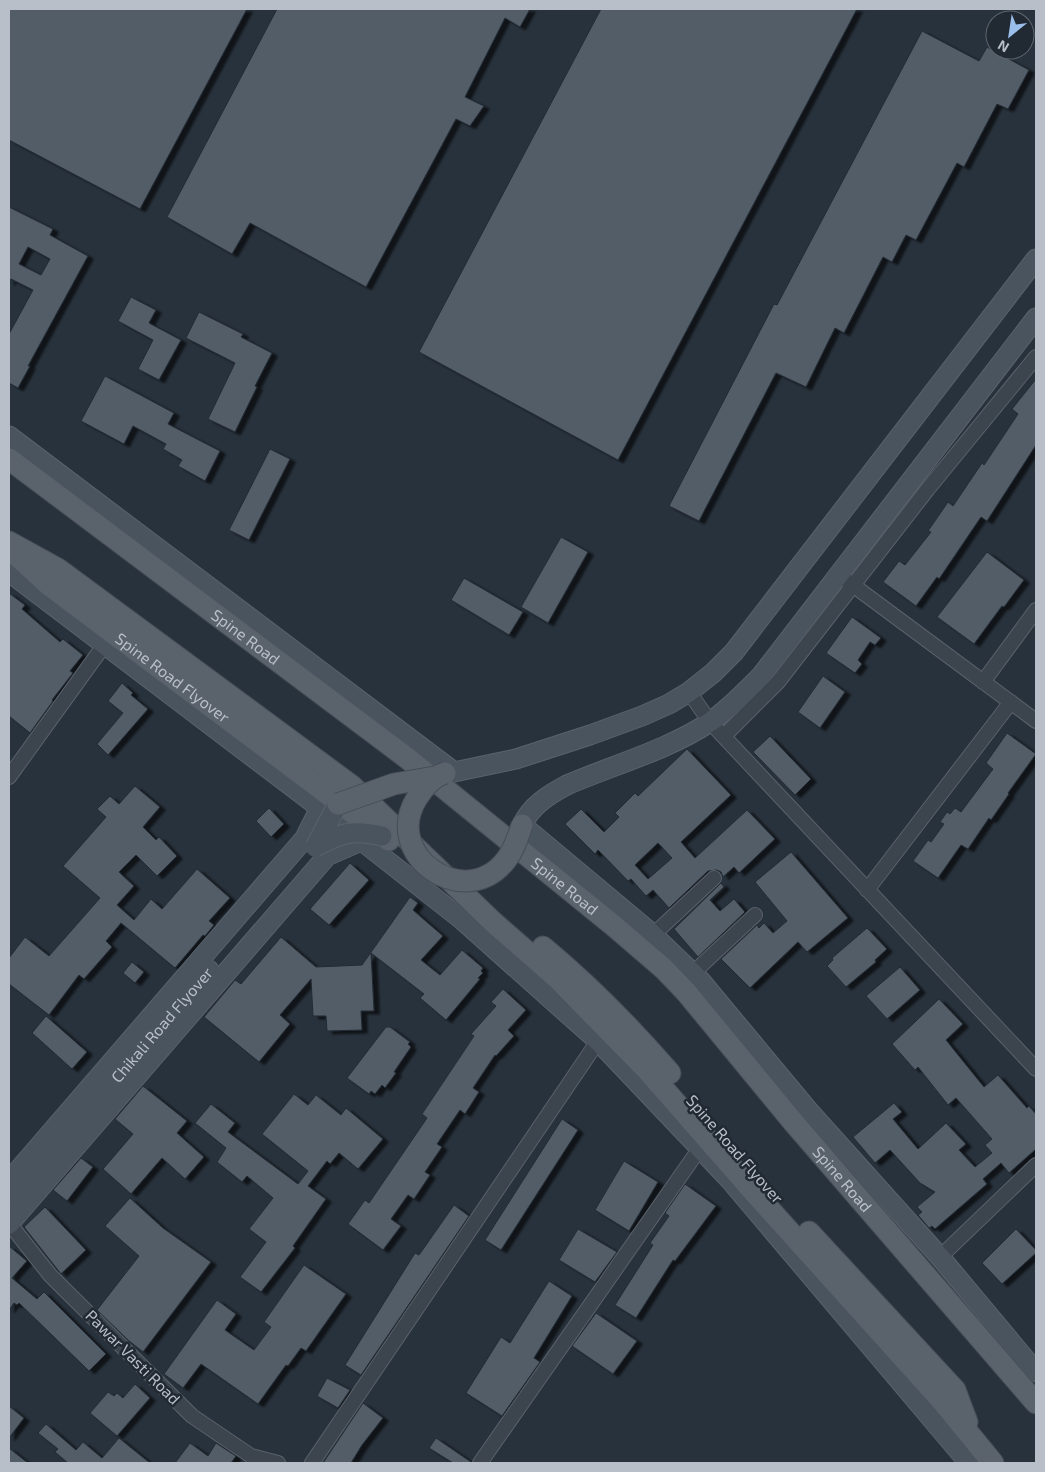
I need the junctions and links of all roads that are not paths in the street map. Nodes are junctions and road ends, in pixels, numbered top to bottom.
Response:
1 (1036, 259) edge
2 (1036, 318) edge
3 (1036, 357) edge
4 (9, 436) edge
5 (9, 459) edge
6 (9, 542) edge
7 (9, 548) edge
8 (9, 572) edge
9 (846, 580) junction
10 (1036, 610) edge
11 (105, 644) junction
12 (983, 682) junction
13 (689, 692) junction
14 (1011, 702) junction
15 (1036, 721) edge
16 (710, 722) junction
17 (724, 736) junction
18 (444, 774) junction
19 (9, 777) edge
20 (329, 806) junction
21 (522, 825) junction
22 (382, 836) junction
23 (361, 841) junction
24 (315, 847) junction
25 (426, 866) junction
26 (714, 878) dead end
27 (462, 881) junction
28 (867, 890) junction
29 (754, 915) dead end
30 (653, 935) junction
31 (693, 974) junction
32 (603, 1035) junction
33 (1036, 1070) edge
34 (700, 1148) junction
35 (1036, 1164) edge
36 (9, 1181) edge
37 (9, 1202) edge
38 (9, 1224) edge
39 (940, 1257) junction
40 (1036, 1372) edge
41 (1036, 1404) edge
42 (976, 1443) junction
43 (278, 1463) edge
44 (312, 1463) edge
45 (480, 1463) edge
46 (969, 1463) edge
47 (993, 1463) edge

1 - 13 main road
2 - 9 main road
3 - 9 street
4 - 18 main road, Spine Road
5 - 41 main road, Spine Road
6 - 32 main road
7 - 20 main road, Spine Road Flyover
8 - 11 main road
9 - 12 street
9 - 16 main road
9 - 17 street
10 - 12 street
11 - 19 street
11 - 20 main road
12 - 14 street
13 - 16 street
13 - 18 main road
14 - 15 street
14 - 28 street
16 - 17 street
16 - 21 main road
17 - 28 street
18 - 20 main road, bridge
18 - 25 main road, Spine Road Flyover, bridge
20 - 22 main road, Spine Road Flyover, bridge
20 - 23 main road
20 - 24 main road, Chikali Road Flyover, bridge
20 - 36 main road
21 - 27 main road, Spine Road Flyover, bridge
21 - 30 main road, Spine Road
22 - 24 main road, Chikali Road Flyover, bridge
22 - 25 main road, Spine Road Flyover, bridge
23 - 32 main road
23 - 38 main road
24 - 37 main road, Chikali Road Flyover
25 - 27 main road, Spine Road Flyover, bridge
26 - 30 street
27 - 42 main road, Spine Road Flyover
28 - 33 street
29 - 31 street
30 - 31 main road, Spine Road
31 - 39 main road, Spine Road
32 - 34 main road
32 - 42 main road
32 - 44 street
34 - 45 street
34 - 46 main road
35 - 39 street
38 - 43 street, Pawar Vasti Road
39 - 40 main road, Spine Road
42 - 47 main road

